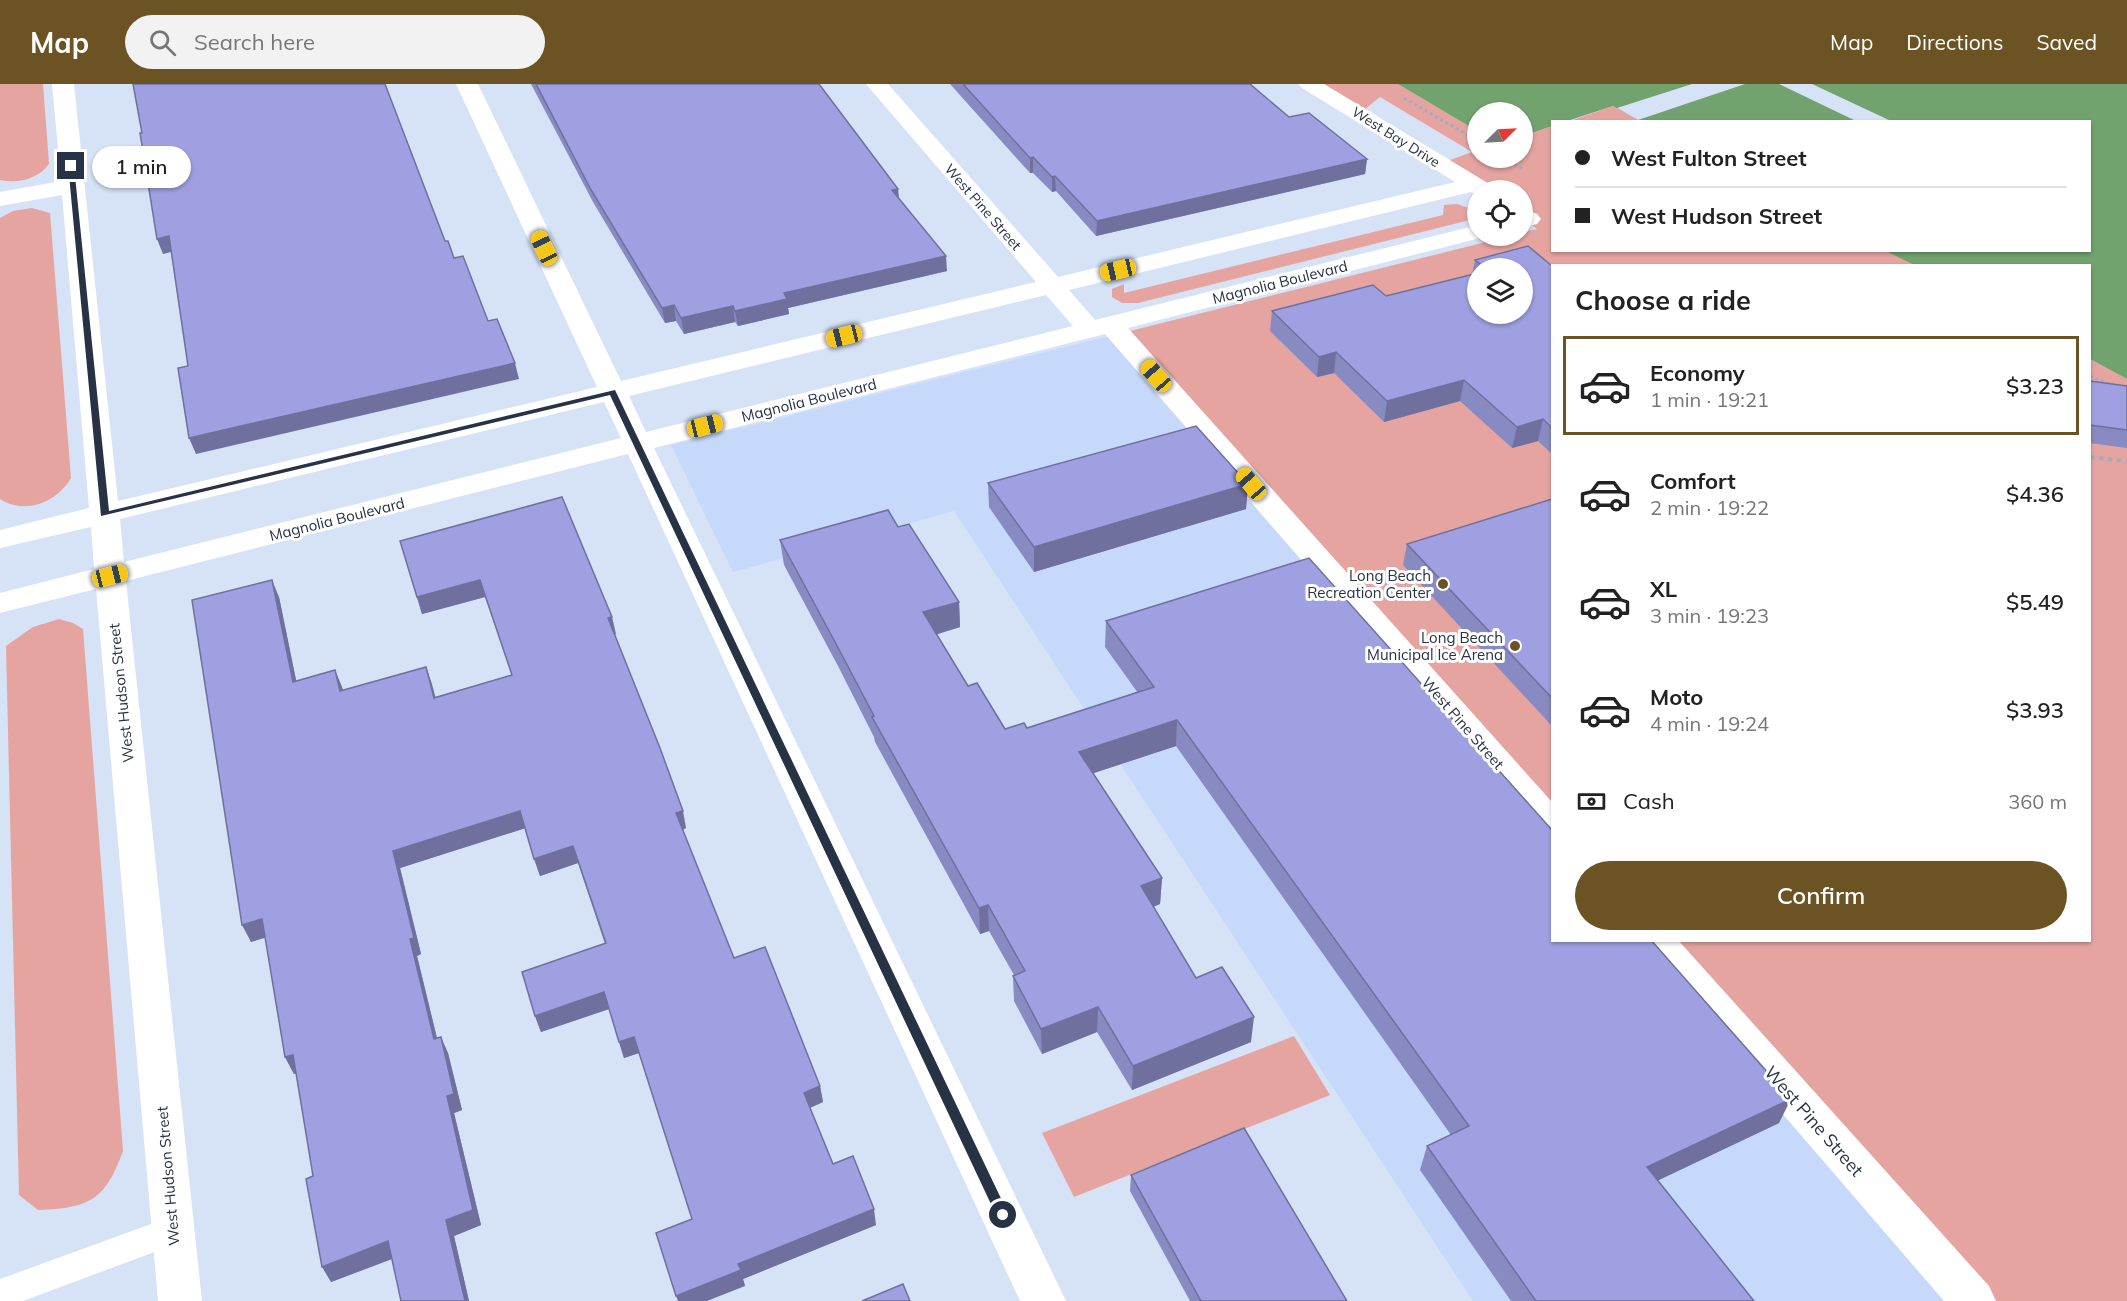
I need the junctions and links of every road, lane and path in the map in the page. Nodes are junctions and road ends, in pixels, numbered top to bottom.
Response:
1 (63, 84) edge
2 (467, 84) edge
3 (877, 84) edge
4 (1309, 84) edge
5 (1400, 96) dead end
6 (1467, 135) edge
7 (1467, 181) edge
8 (73, 186) junction
9 (1467, 191) edge
10 (0, 199) edge
11 (1467, 235) edge
12 (1052, 286) junction
13 (1100, 327) junction
14 (2091, 376) edge
15 (2118, 387) edge
16 (613, 392) junction
17 (637, 443) junction
18 (2091, 457) edge
19 (2127, 461) edge
20 (105, 514) junction
21 (0, 539) edge
22 (110, 576) junction
23 (0, 603) edge
24 (1551, 824) edge
25 (1657, 942) edge
26 (173, 1231) junction
27 (0, 1294) edge
28 (180, 1301) edge
29 (1043, 1301) edge
30 (1973, 1301) edge

1 - 8 street, West Hudson Street
2 - 16 street
3 - 12 street, West Pine Street
4 - 7 street, West Bay Drive
5 - 6 path
8 - 10 street
8 - 20 street, West Hudson Street
9 - 12 street
11 - 13 street, Magnolia Boulevard
12 - 13 street, West Pine Street
12 - 16 street
13 - 17 street, Magnolia Boulevard
13 - 24 street, West Pine Street
14 - 15 path
16 - 17 street
16 - 20 street
17 - 22 street, Magnolia Boulevard
17 - 29 street
18 - 19 path
20 - 21 street
20 - 22 street, West Hudson Street
22 - 23 street, Magnolia Boulevard
22 - 26 street, West Hudson Street
25 - 30 street, West Pine Street
26 - 27 lane
26 - 28 street, West Hudson Street

